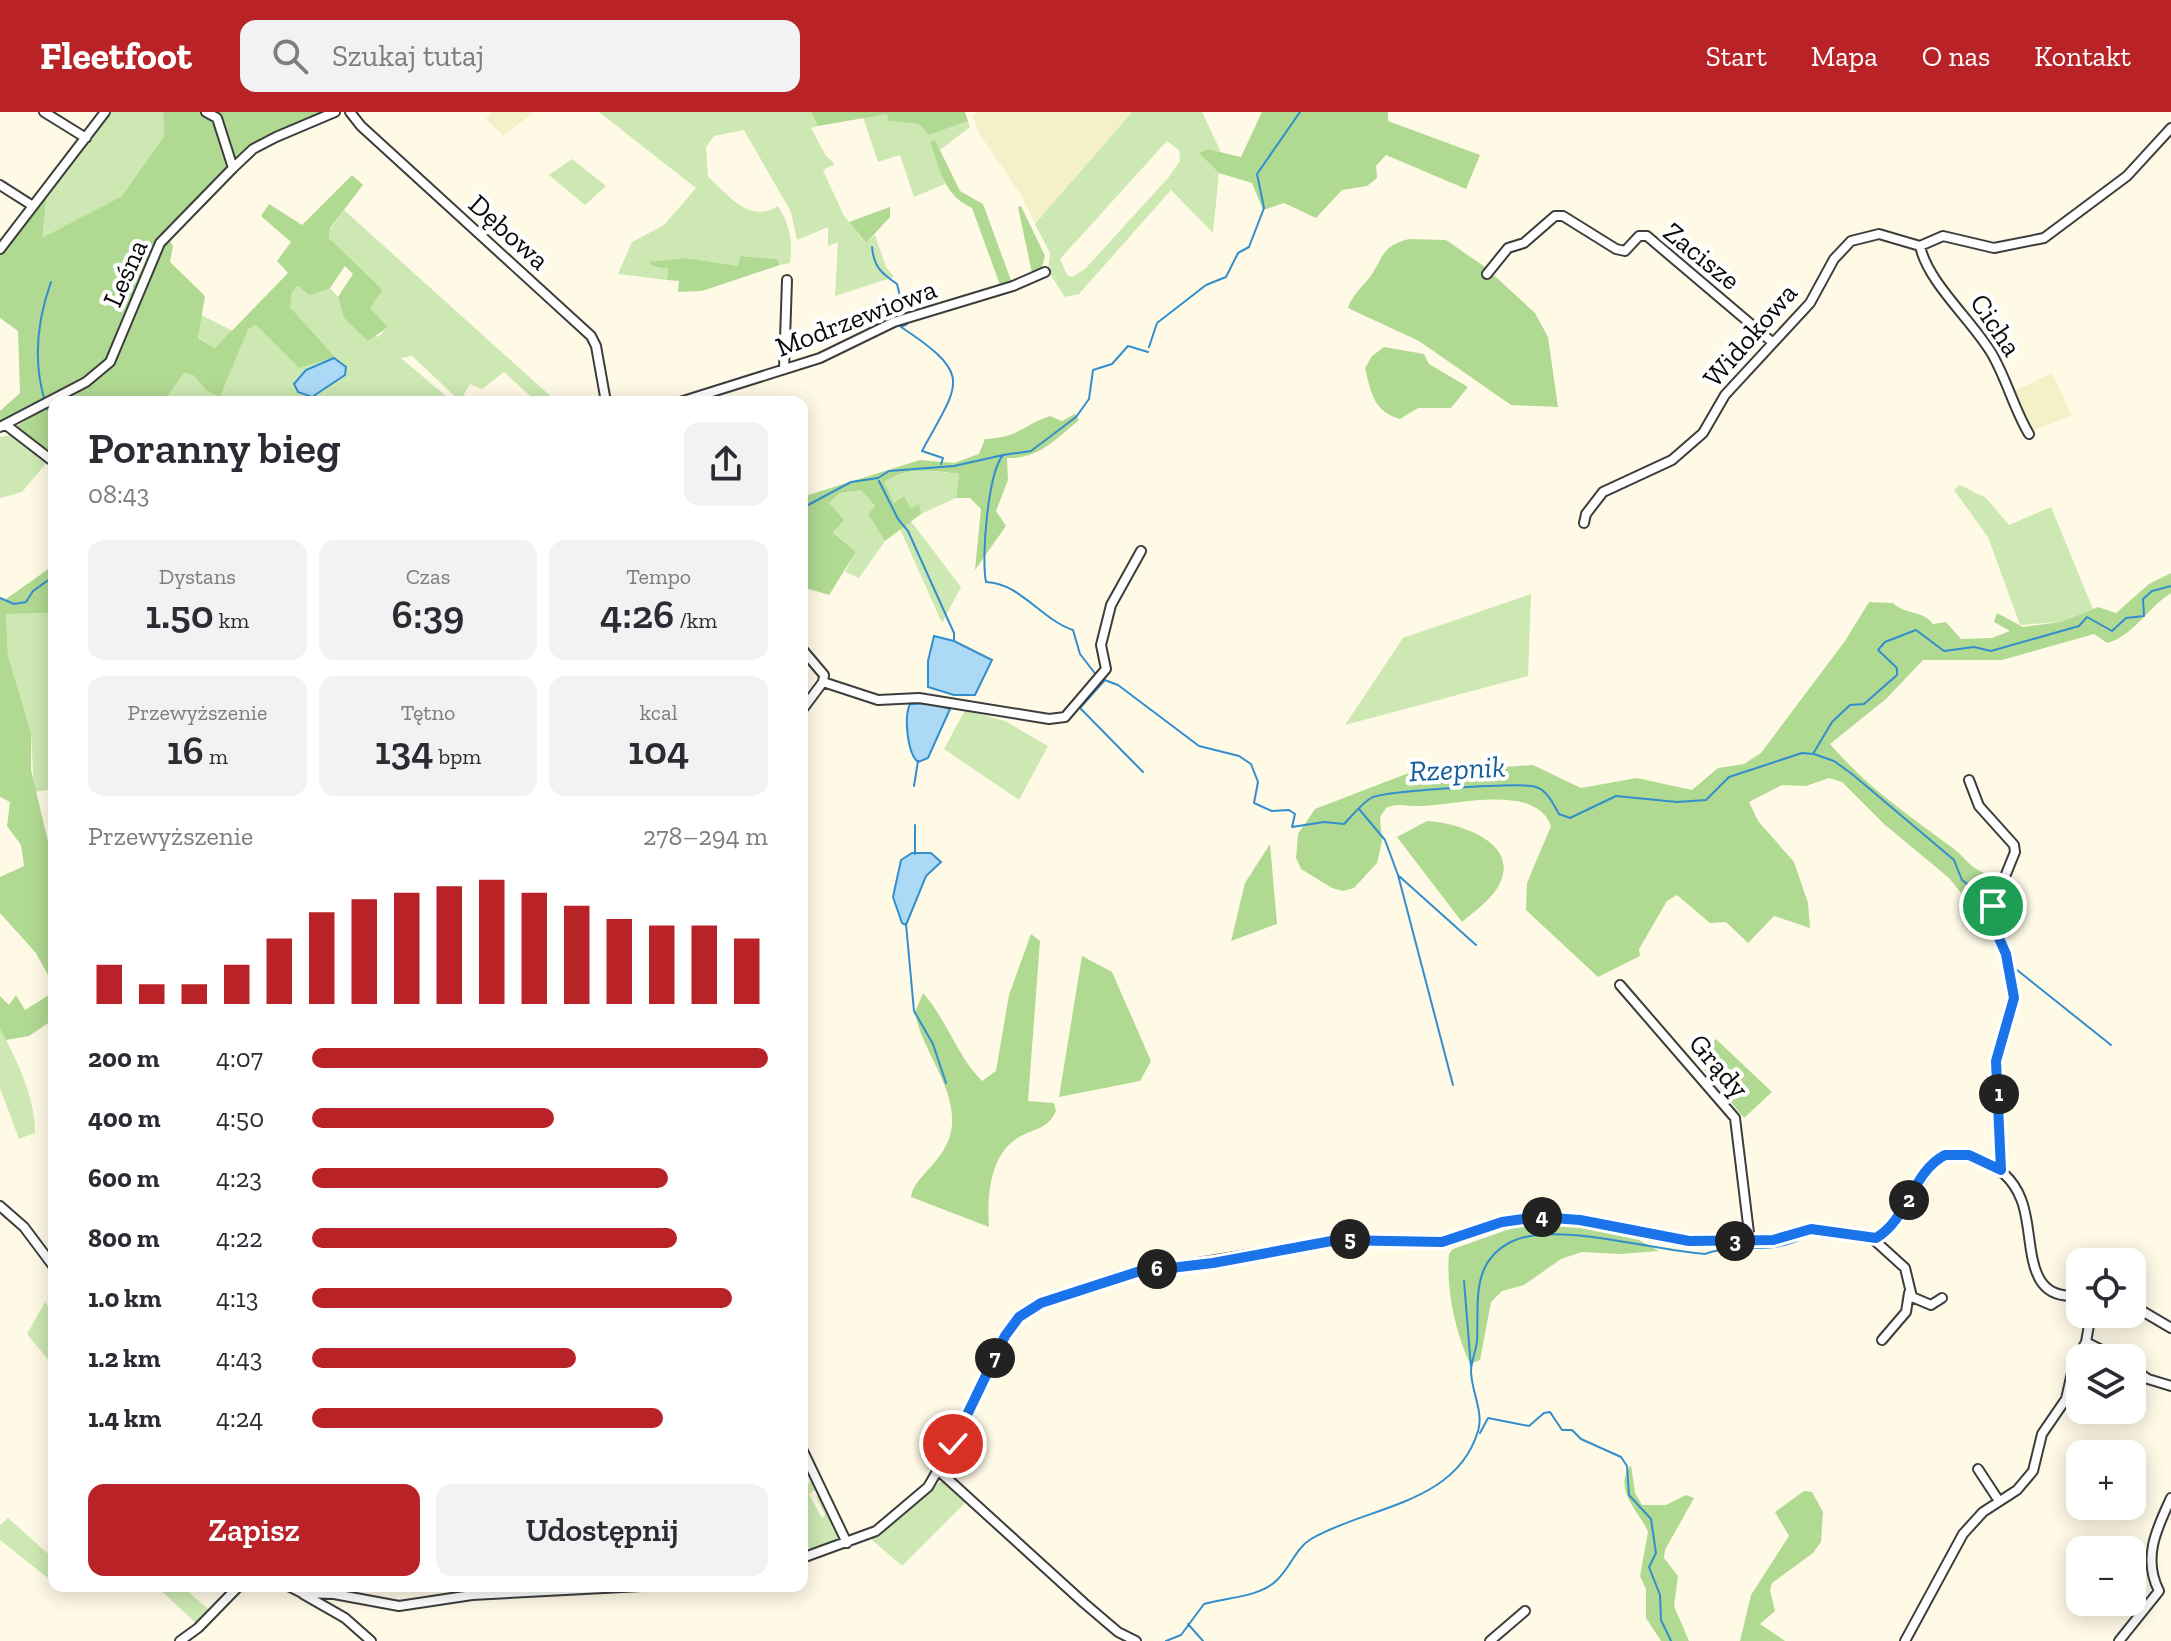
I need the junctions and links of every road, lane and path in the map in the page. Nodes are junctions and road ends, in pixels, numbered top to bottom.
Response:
1 (44, 112) edge
2 (105, 112) edge
3 (206, 112) edge
4 (335, 112) edge
5 (350, 112) edge
6 (2171, 128) edge
7 (86, 138) junction
8 (233, 168) junction
9 (0, 185) edge
10 (33, 206) junction
11 (1920, 246) junction
12 (0, 249) edge
13 (1045, 272) dead end
14 (1487, 274) dead end
15 (787, 280) dead end
16 (1772, 342) junction
17 (784, 369) junction
18 (60, 396) edge
19 (605, 396) edge
20 (699, 396) edge
21 (48, 402) edge
22 (3, 426) edge
23 (2029, 434) dead end
24 (48, 458) edge
25 (1584, 523) dead end
26 (1141, 551) dead end
27 (808, 656) edge
28 (823, 682) junction
29 (808, 702) edge
30 (1969, 780) dead end
31 (1620, 985) dead end
32 (2001, 1170) junction
33 (0, 1206) edge
34 (1872, 1238) junction
35 (1750, 1241) junction
36 (48, 1259) edge
37 (1909, 1293) junction
38 (2066, 1294) edge
39 (1942, 1298) dead end
40 (2146, 1313) edge
41 (2088, 1328) edge
42 (2171, 1328) edge
43 (1882, 1340) dead end
44 (2086, 1342) junction
45 (2090, 1344) edge
46 (2146, 1378) edge
47 (2171, 1386) edge
48 (808, 1461) edge
49 (1978, 1469) dead end
50 (939, 1471) junction
51 (2171, 1498) edge
52 (1999, 1501) junction
53 (849, 1542) junction
54 (808, 1556) edge
55 (233, 1592) edge
56 (529, 1592) edge
57 (302, 1593) joint
58 (1525, 1611) dead end
59 (180, 1641) edge
60 (371, 1641) edge
61 (1136, 1641) edge
62 (1490, 1641) edge
63 (1905, 1641) edge
64 (2119, 1641) edge

1 - 7 street
2 - 7 street
3 - 8 street
4 - 8 street, Leśna
5 - 19 street, Dębowa
6 - 11 street, Widokowa
7 - 10 street
8 - 18 street, Leśna
9 - 10 street
10 - 12 street
11 - 16 street, Widokowa
11 - 23 street, Cicha
13 - 17 street, Modrzewiowa
14 - 16 street, Zacisze
15 - 17 street
16 - 25 street, Widokowa
17 - 20 street, Modrzewiowa
21 - 22 street, Leśna
22 - 24 street
26 - 28 street
27 - 28 street
28 - 29 street
30 - 32 street
31 - 35 street, Grądy
32 - 34 street
32 - 38 street
33 - 36 street
34 - 35 street
34 - 37 street
35 - 50 street
37 - 39 street
37 - 43 street
40 - 42 street
41 - 44 street
44 - 45 street
44 - 52 street
46 - 47 street
48 - 53 street
49 - 52 street
50 - 53 street
50 - 61 street
51 - 64 street
52 - 63 street
53 - 54 street
55 - 59 street
56 - 57 street
57 - 60 street
58 - 62 street

